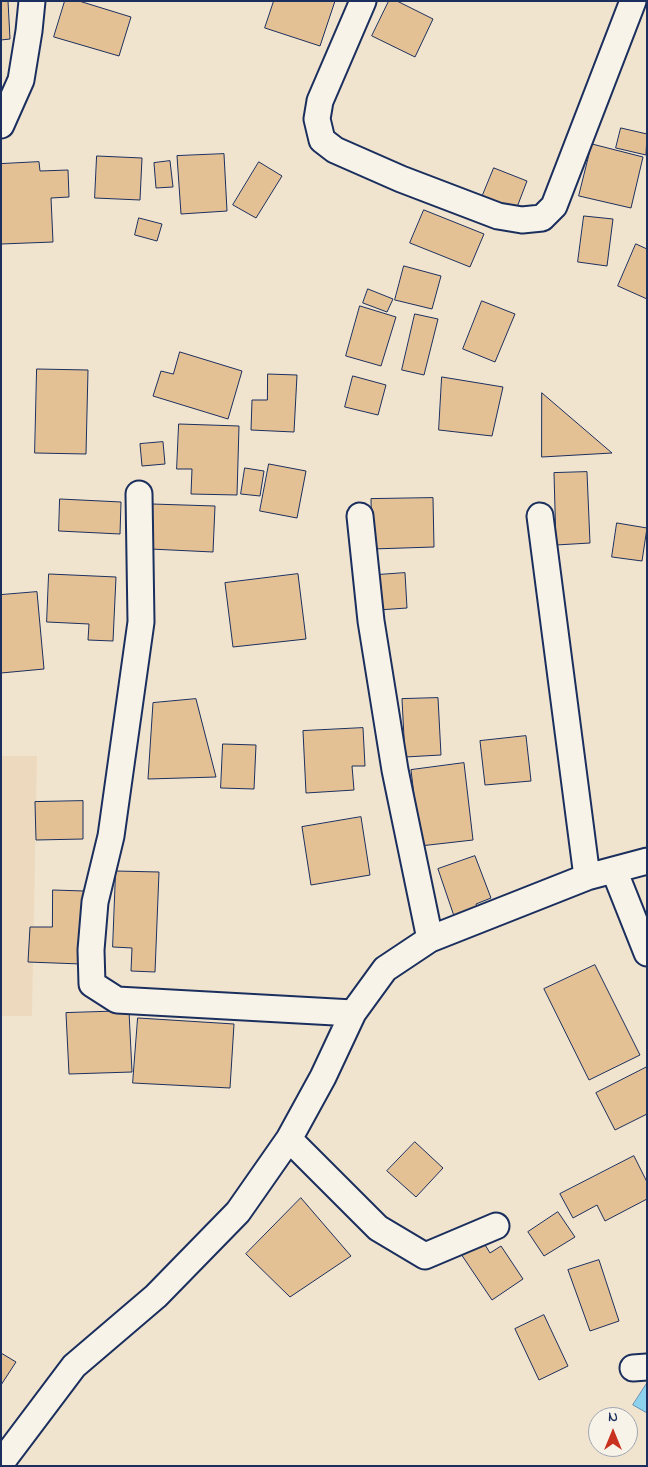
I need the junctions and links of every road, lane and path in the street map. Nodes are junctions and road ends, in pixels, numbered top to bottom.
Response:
1 (32, 1) edge
2 (363, 1) edge
3 (633, 1) edge
4 (1, 125) edge
5 (139, 494) dead end
6 (360, 516) dead end
7 (540, 516) dead end
8 (647, 861) edge
9 (614, 870) junction
10 (587, 877) junction
11 (430, 939) junction
12 (647, 953) edge
13 (353, 1013) junction
14 (289, 1139) junction
15 (496, 1226) dead end
16 (1, 1463) edge

1 - 4 street
2 - 3 street
5 - 13 street
6 - 11 street
7 - 10 street
8 - 9 street
9 - 10 street
9 - 12 street
10 - 11 street
11 - 13 street
13 - 14 street
14 - 15 street
14 - 16 street

